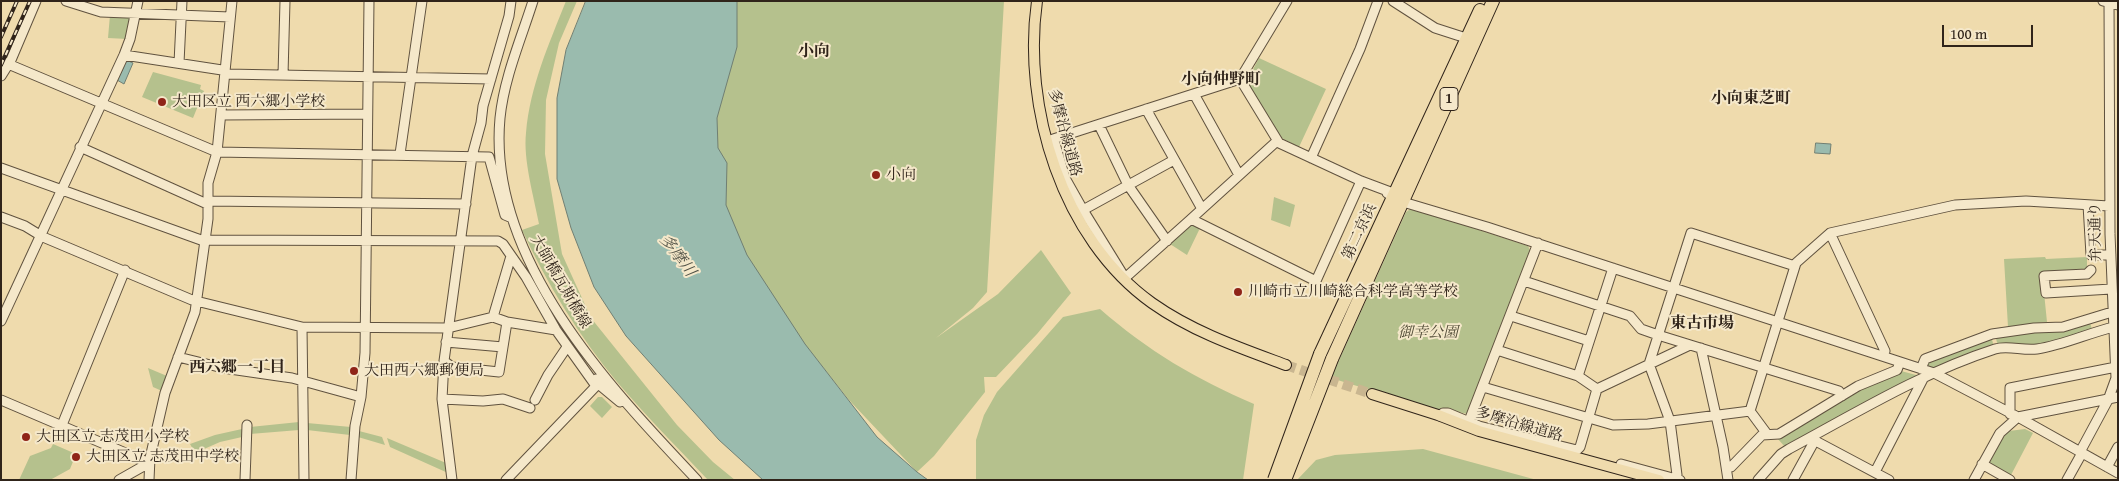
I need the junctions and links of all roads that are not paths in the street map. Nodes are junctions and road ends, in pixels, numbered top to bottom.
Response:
1 (36, 1) edge
2 (138, 1) edge
3 (182, 1) edge
4 (232, 1) edge
5 (285, 1) edge
6 (369, 1) edge
7 (422, 1) edge
8 (511, 1) edge
9 (533, 1) edge
10 (1037, 1) edge
11 (1287, 1) edge
12 (1378, 1) edge
13 (1393, 1) edge
14 (1484, 1) edge
15 (1493, 1) edge
16 (69, 2) edge
17 (2110, 3) edge
18 (136, 13) junction
19 (182, 16) junction
20 (230, 17) junction
21 (1466, 38) junction
22 (124, 55) junction
23 (4, 63) edge
24 (179, 64) junction
25 (226, 74) junction
26 (283, 75) junction
27 (1, 76) edge
28 (367, 76) junction
29 (412, 78) junction
30 (491, 79) junction
31 (1240, 79) junction
32 (1194, 94) junction
33 (100, 104) junction
34 (1146, 109) junction
35 (2113, 110) edge
36 (367, 114) junction
37 (221, 115) junction
38 (1100, 125) junction
39 (1050, 140) junction
40 (1277, 141) junction
41 (80, 148) junction
42 (2114, 150) edge
43 (217, 152) junction
44 (400, 154) junction
45 (367, 155) junction
46 (472, 156) junction
47 (1311, 158) junction
48 (1174, 160) junction
49 (1, 168) edge
50 (1239, 175) junction
51 (1362, 181) junction
52 (1128, 185) junction
53 (61, 190) junction
54 (1397, 197) junction
55 (208, 202) junction
56 (366, 202) junction
57 (466, 204) junction
58 (2088, 205) junction
59 (2109, 206) junction
60 (1202, 209) junction
61 (1083, 210) junction
62 (1, 217) edge
63 (512, 218) junction
64 (1192, 219) junction
65 (1830, 233) junction
66 (2114, 234) edge
67 (41, 235) junction
68 (205, 241) junction
69 (366, 241) junction
70 (461, 241) junction
71 (1166, 241) junction
72 (1538, 243) junction
73 (2111, 255) junction
74 (511, 256) junction
75 (1795, 266) junction
76 (1613, 268) junction
77 (125, 270) junction
78 (2091, 270) dead end
79 (1125, 278) junction
80 (1524, 281) junction
81 (1673, 288) junction
82 (2111, 289) junction
83 (197, 301) junction
84 (1601, 306) junction
85 (1511, 316) junction
86 (2114, 316) edge
87 (493, 317) junction
88 (1, 321) edge
89 (507, 322) junction
90 (1778, 323) junction
91 (366, 326) junction
92 (302, 327) junction
93 (448, 328) junction
94 (556, 330) junction
95 (1992, 334) junction
96 (1658, 335) junction
97 (1589, 341) junction
98 (446, 342) junction
99 (1690, 345) junction
100 (567, 346) junction
101 (581, 346) junction
102 (503, 347) junction
103 (1700, 348) junction
104 (1997, 348) junction
105 (1497, 350) junction
106 (1883, 356) junction
107 (178, 357) junction
108 (1326, 357) junction
109 (444, 361) junction
110 (1900, 362) junction
111 (1649, 364) junction
112 (1286, 365) tunnel mouth
113 (2116, 367) junction
114 (1763, 368) junction
115 (1921, 369) junction
116 (1934, 373) junction
117 (1578, 376) junction
118 (1923, 379) junction
119 (302, 381) junction
120 (597, 385) junction
121 (1483, 387) junction
122 (1598, 389) junction
123 (1372, 394) tunnel mouth
124 (1842, 396) junction
125 (361, 397) junction
126 (2118, 397) edge
127 (442, 399) junction
128 (1, 400) edge
129 (2108, 400) junction
130 (1750, 410) junction
131 (1716, 415) junction
132 (1440, 416) junction
133 (2014, 416) junction
134 (1590, 418) junction
135 (1469, 421) junction
136 (1670, 421) junction
137 (62, 425) junction
138 (247, 425) dead end
139 (646, 425) junction
140 (1767, 434) junction
141 (1813, 439) junction
142 (2118, 447) edge
143 (2081, 452) junction
144 (149, 462) junction
145 (1622, 464) dead end
146 (1982, 464) junction
147 (2107, 467) junction
148 (1727, 468) junction
149 (1875, 472) junction
150 (2118, 473) edge
151 (1678, 479) edge
152 (1886, 479) edge
153 (119, 480) edge
154 (149, 480) edge
155 (245, 480) edge
156 (304, 480) edge
157 (351, 480) edge
158 (452, 480) edge
159 (506, 480) edge
160 (697, 480) edge
161 (1274, 480) edge
162 (1285, 480) edge
163 (1659, 480) edge
164 (1728, 480) edge
165 (1758, 480) edge
166 (1793, 480) edge
167 (1974, 480) edge
168 (2010, 480) edge
169 (2067, 480) edge

1 - 23 street
2 - 18 street
3 - 19 street
4 - 20 street
5 - 26 street
6 - 28 street
7 - 29 street
8 - 30 street
9 - 63 street, 大師橋瓦斯橋線
10 - 39 main road, 多摩沿線道路
11 - 31 street
12 - 47 street
13 - 21 street
14 - 21 highway, 第二京浜 / 1
15 - 54 highway, 第二京浜 / 1
16 - 18 street
17 - 35 street, 弁天通り
18 - 19 street
18 - 22 street
19 - 20 street
19 - 24 street
20 - 25 street
21 - 54 highway, 第二京浜 / 1
22 - 24 street
22 - 33 street
23 - 27 street
23 - 33 street
24 - 25 street
25 - 26 street
25 - 37 street
26 - 28 street
28 - 29 street
28 - 36 street
29 - 30 street
29 - 44 street
30 - 46 street
31 - 32 street
31 - 40 street
32 - 34 street
32 - 50 street
33 - 41 street
33 - 43 street
34 - 38 street
34 - 48 street
35 - 42 street, 弁天通り
36 - 37 street
36 - 45 street
37 - 43 street
38 - 39 street
38 - 52 street
39 - 61 street
39 - 79 main road, 多摩沿線道路
40 - 47 street
40 - 50 street
41 - 53 street
41 - 55 street
42 - 59 street, 弁天通り
43 - 45 street
43 - 55 street
44 - 45 street
44 - 46 street
45 - 56 street
46 - 57 street
46 - 63 street
47 - 51 street
48 - 52 street
48 - 60 street
49 - 53 street
50 - 60 street
51 - 54 street
51 - 64 street
52 - 61 street
52 - 71 street
53 - 67 street
53 - 68 street
54 - 72 street
54 - 108 highway, 第二京浜 / 1
55 - 56 street
55 - 68 street
56 - 57 street
56 - 69 street
57 - 70 street
58 - 59 street
58 - 65 street
58 - 73 street
59 - 66 street, 弁天通り
60 - 64 street
61 - 79 street
62 - 67 street
63 - 101 street, 大師橋瓦斯橋線
64 - 71 street
65 - 75 street
65 - 106 street
66 - 73 street, 弁天通り
67 - 77 street
67 - 88 street
68 - 69 street
68 - 83 street
69 - 70 street
69 - 91 street
70 - 74 street
70 - 93 street
71 - 79 street
72 - 76 street
72 - 80 street
73 - 82 street, 弁天通り
74 - 87 street
74 - 94 street
75 - 81 street
75 - 90 street
76 - 81 street
76 - 84 street
77 - 83 street
77 - 137 street
78 - 82 street
79 - 112 main road, 多摩沿線道路
80 - 84 street
80 - 85 street
81 - 90 street
81 - 96 street
82 - 86 street, 弁天通り
83 - 92 street
83 - 107 street
84 - 96 street
84 - 97 street
85 - 97 street
85 - 105 street
86 - 95 street
86 - 104 street
86 - 113 street, 弁天通り
87 - 89 street
87 - 93 street
89 - 94 street
89 - 102 street
90 - 106 street
90 - 114 street
91 - 92 street
91 - 93 street
91 - 125 street
92 - 119 street
93 - 98 street
94 - 100 street
95 - 104 street
95 - 115 street
96 - 99 street
96 - 111 street
97 - 117 street
98 - 102 street
98 - 109 street
99 - 103 street
99 - 111 street
100 - 120 street
100 - 127 street
101 - 120 street
101 - 139 street, 大師橋瓦斯橋線
102 - 109 street
103 - 114 street
103 - 131 street
104 - 116 street
105 - 117 street
105 - 121 street
106 - 110 street
107 - 119 street
107 - 144 street
108 - 161 highway, 第二京浜 / 1, bridge
108 - 162 highway, 第二京浜 / 1, bridge
109 - 127 street
110 - 115 street
110 - 124 street
111 - 122 street
111 - 136 street
113 - 129 street, 弁天通り
113 - 133 street
114 - 124 street
114 - 130 street
115 - 116 street
116 - 118 street
116 - 133 street
117 - 122 street
118 - 141 street
118 - 149 street
119 - 125 street
119 - 156 street
120 - 139 street
120 - 159 street
121 - 134 street
121 - 135 street
122 - 134 street
123 - 132 main road, 多摩沿線道路
124 - 140 street
125 - 157 street
126 - 129 street
127 - 158 street
128 - 137 street
129 - 133 street
129 - 143 street, 弁天通り
130 - 131 street
130 - 140 street
131 - 136 street
131 - 148 street
132 - 135 street
132 - 163 main road, 多摩沿線道路
133 - 143 street
133 - 146 street
134 - 135 street
134 - 136 street
136 - 151 street
137 - 144 street
138 - 155 street
139 - 160 street, 大師橋瓦斯橋線
140 - 148 street
141 - 149 street
141 - 165 street
141 - 166 street
142 - 147 street
143 - 147 street
143 - 169 street, 弁天通り
144 - 153 street
144 - 154 street
145 - 151 street
146 - 167 street
146 - 168 street
147 - 150 street
148 - 164 street
149 - 152 street

